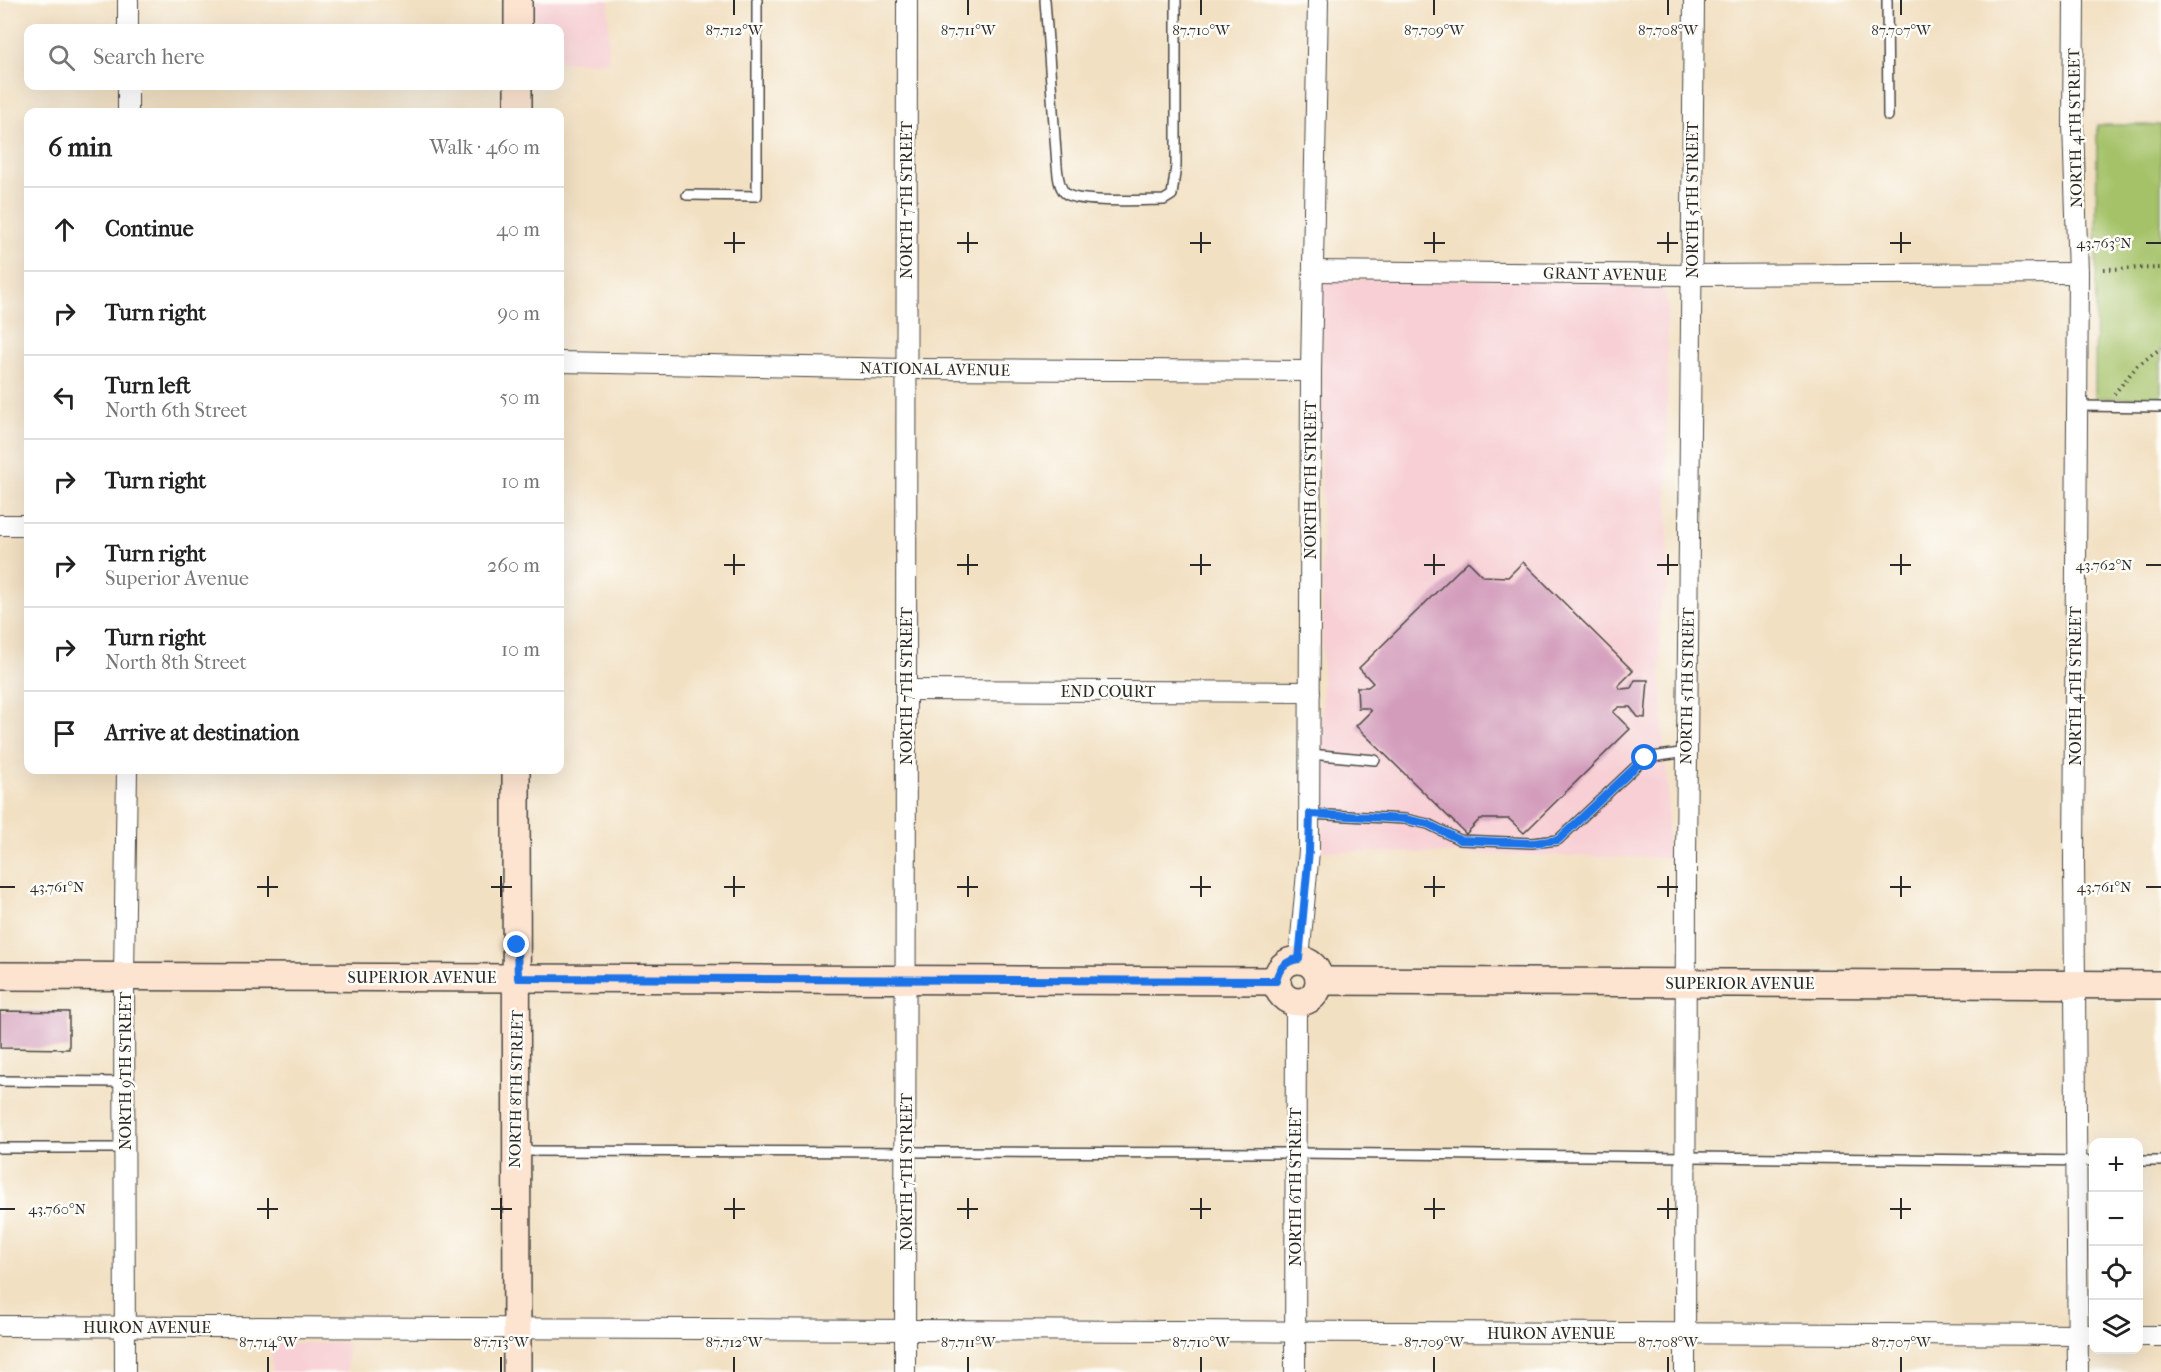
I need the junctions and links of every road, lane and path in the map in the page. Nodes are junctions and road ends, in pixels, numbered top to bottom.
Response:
1 (128, 0) edge
2 (518, 0) edge
3 (757, 0) edge
4 (907, 0) edge
5 (1045, 0) edge
6 (1176, 0) edge
7 (1318, 0) edge
8 (1694, 0) edge
9 (1887, 0) edge
10 (2074, 0) edge
11 (128, 24) edge
12 (518, 24) edge
13 (128, 90) edge
14 (518, 90) edge
15 (128, 108) edge
16 (518, 108) edge
17 (1888, 116) dead end
18 (687, 195) dead end
19 (2161, 268) edge
20 (2104, 269) dead end
21 (1313, 271) junction
22 (2078, 273) junction
23 (1691, 275) junction
24 (2161, 348) edge
25 (564, 362) edge
26 (906, 369) junction
27 (1311, 371) junction
28 (2077, 406) junction
29 (2103, 406) junction
30 (2161, 406) edge
31 (0, 525) edge
32 (24, 525) edge
33 (906, 690) junction
34 (1310, 692) junction
35 (1687, 752) junction
36 (1310, 754) junction
37 (1375, 760) dead end
38 (127, 774) edge
39 (516, 774) edge
40 (1310, 814) junction
41 (1299, 959) junction
42 (0, 975) edge
43 (124, 976) junction
44 (518, 978) junction
45 (907, 979) junction
46 (1276, 981) junction
47 (1320, 981) junction
48 (1687, 982) junction
49 (2075, 984) junction
50 (2161, 985) edge
51 (1296, 1002) junction
52 (0, 1081) edge
53 (125, 1082) junction
54 (0, 1148) edge
55 (125, 1148) junction
56 (515, 1151) junction
57 (906, 1152) junction
58 (1296, 1154) junction
59 (1687, 1156) junction
60 (2084, 1161) edge
61 (2143, 1161) edge
62 (2161, 1161) edge
63 (0, 1326) edge
64 (125, 1327) junction
65 (517, 1328) junction
66 (905, 1330) junction
67 (1295, 1332) junction
68 (1685, 1334) junction
69 (2086, 1335) edge
70 (2143, 1336) edge
71 (2161, 1336) edge
72 (125, 1372) edge
73 (517, 1372) edge
74 (905, 1372) edge
75 (1295, 1372) edge
76 (1685, 1372) edge
77 (2078, 1372) edge

1 - 11 street
2 - 12 street
3 - 18 lane
4 - 26 street, NORTH 7TH STREET
5 - 6 lane
7 - 21 street, NORTH 6TH STREET
8 - 23 street, NORTH 5TH STREET
9 - 17 lane
10 - 22 street, NORTH 4TH STREET
13 - 15 street
14 - 16 street
19 - 20 path
21 - 23 street, GRANT AVENUE
21 - 27 street, NORTH 6TH STREET
22 - 23 street, GRANT AVENUE
22 - 28 street, NORTH 4TH STREET
23 - 35 street, NORTH 5TH STREET
24 - 29 path
25 - 26 street, NATIONAL AVENUE
26 - 27 street, NATIONAL AVENUE
26 - 33 street, NORTH 7TH STREET
27 - 34 street, NORTH 6TH STREET
28 - 29 lane
28 - 49 street, NORTH 4TH STREET
29 - 30 lane
31 - 32 street
33 - 34 street, END COURT
33 - 45 street, NORTH 7TH STREET
34 - 36 street, NORTH 6TH STREET
35 - 40 lane
35 - 48 street, NORTH 5TH STREET
36 - 37 lane
36 - 40 street, NORTH 6TH STREET
38 - 43 street, NORTH 9TH STREET
39 - 44 street, NORTH 8TH STREET
40 - 41 street, NORTH 6TH STREET
41 - 46 street
41 - 47 street
42 - 43 street, SUPERIOR AVENUE
43 - 44 street, SUPERIOR AVENUE
43 - 53 street, NORTH 9TH STREET
44 - 45 street, SUPERIOR AVENUE
44 - 56 street, NORTH 8TH STREET
45 - 46 street, SUPERIOR AVENUE
45 - 57 street, NORTH 7TH STREET
46 - 51 street
47 - 48 street, SUPERIOR AVENUE
47 - 51 street
48 - 49 street, SUPERIOR AVENUE
48 - 59 street, NORTH 5TH STREET
49 - 50 street, SUPERIOR AVENUE
49 - 60 street, NORTH 4TH STREET
51 - 58 street, NORTH 6TH STREET
52 - 53 lane
53 - 55 street, NORTH 9TH STREET
54 - 55 lane
55 - 64 street, NORTH 9TH STREET
56 - 57 lane
56 - 65 street, NORTH 8TH STREET
57 - 58 lane
57 - 66 street, NORTH 7TH STREET
58 - 59 lane
58 - 67 street, NORTH 6TH STREET
59 - 60 lane
59 - 68 street, NORTH 5TH STREET
60 - 69 street, NORTH 4TH STREET
61 - 62 lane
63 - 64 street, HURON AVENUE
64 - 65 street, HURON AVENUE
64 - 72 street, NORTH 9TH STREET
65 - 66 street, HURON AVENUE
65 - 73 street, NORTH 8TH STREET
66 - 67 street, HURON AVENUE
66 - 74 street, NORTH 7TH STREET
67 - 68 street, HURON AVENUE
67 - 75 street, NORTH 6TH STREET
68 - 69 street, HURON AVENUE
68 - 76 street, NORTH 5TH STREET
69 - 77 street, NORTH 4TH STREET
70 - 71 street

